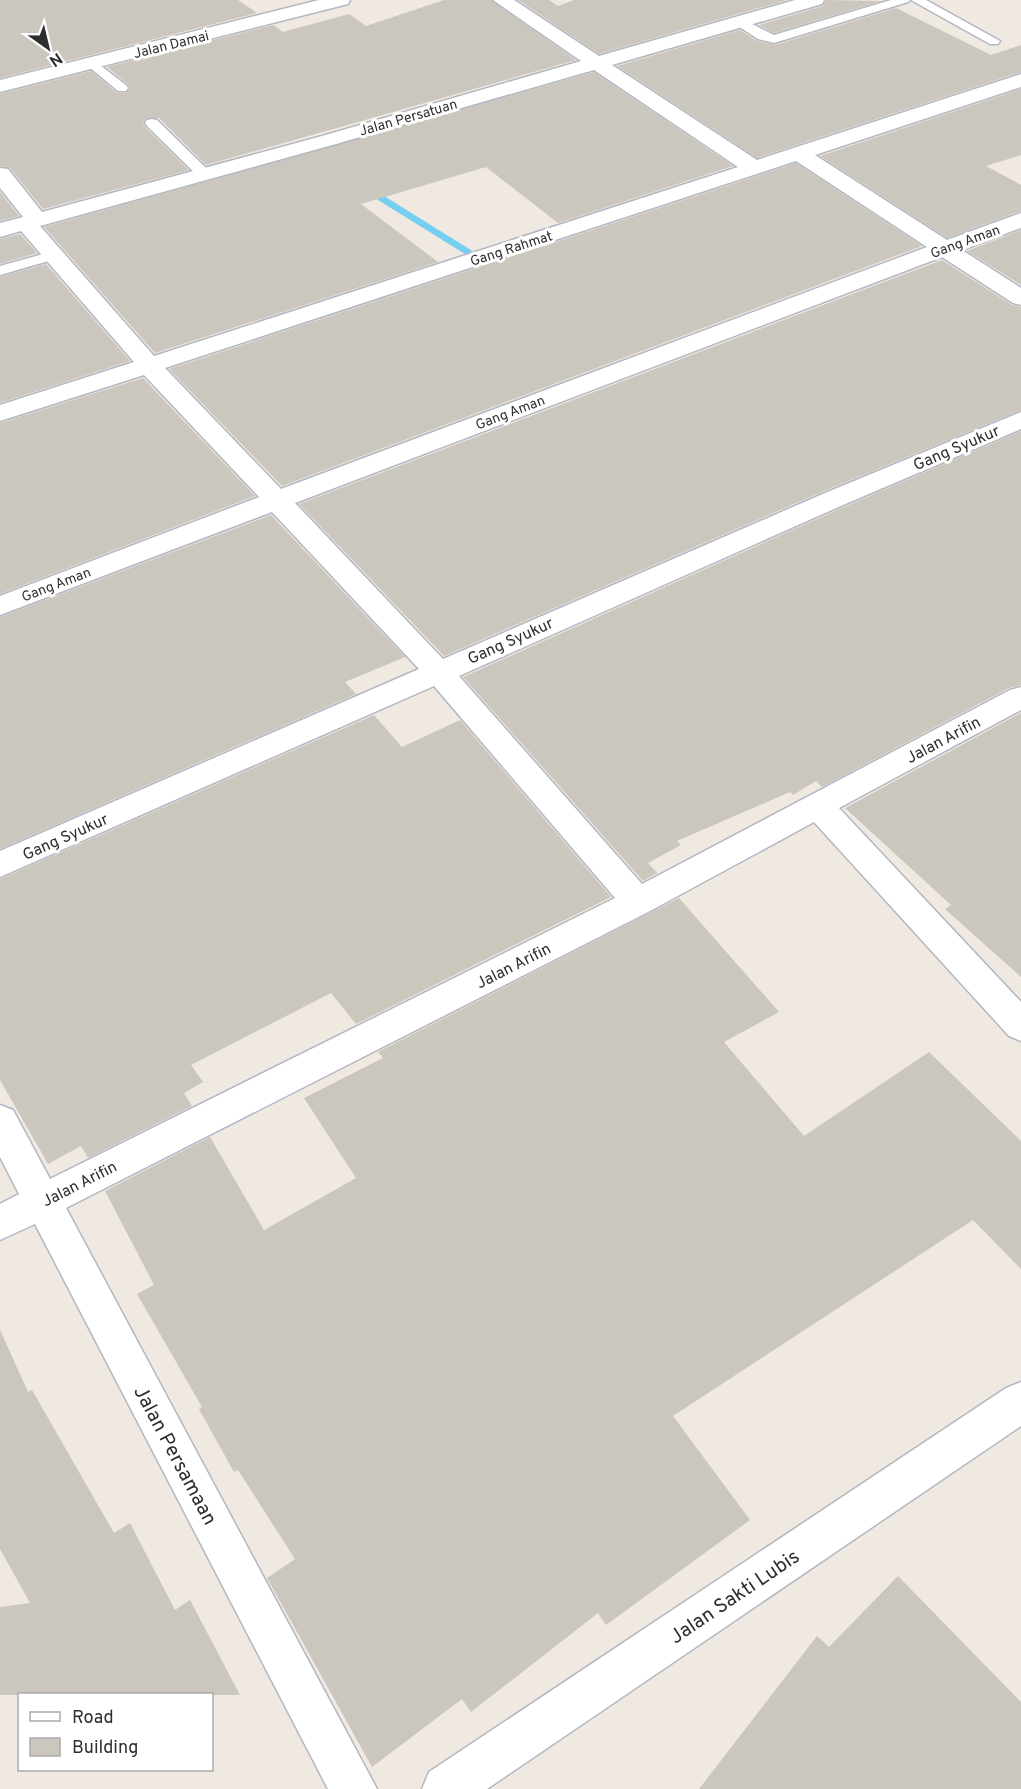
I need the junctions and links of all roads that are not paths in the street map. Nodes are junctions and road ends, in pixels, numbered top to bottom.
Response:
1 (341, 0) edge
2 (502, 0) edge
3 (815, 0) edge
4 (904, 0) edge
5 (917, 0) edge
6 (738, 22) junction
7 (994, 41) dead end
8 (92, 63) junction
9 (595, 63) junction
10 (1021, 80) edge
11 (0, 86) edge
12 (122, 88) dead end
13 (152, 123) dead end
14 (799, 154) junction
15 (753, 167) junction
16 (0, 174) edge
17 (204, 174) junction
18 (1021, 220) edge
19 (21, 224) edge
20 (943, 249) junction
21 (54, 255) junction
22 (0, 272) edge
23 (1021, 298) edge
24 (149, 365) junction
25 (0, 413) edge
26 (1021, 420) edge
27 (275, 501) junction
28 (0, 606) edge
29 (438, 671) junction
30 (1021, 697) edge
31 (818, 806) junction
32 (0, 865) edge
33 (638, 902) junction
34 (1021, 1026) edge
35 (0, 1121) edge
36 (41, 1202) junction
37 (0, 1222) edge
38 (1020, 1403) edge
39 (353, 1789) edge
40 (446, 1789) edge

1 - 8 street, Jalan Damai
2 - 9 street
3 - 6 street, Jalan Persatuan
4 - 6 lane
5 - 7 lane
6 - 9 street, Jalan Persatuan
8 - 11 street, Jalan Damai
8 - 12 lane
9 - 15 street
9 - 17 street, Jalan Persatuan
10 - 14 street, Gang Rahmat
13 - 17 lane
14 - 15 street, Gang Rahmat
14 - 20 street
15 - 24 street, Gang Rahmat
16 - 19 street
17 - 19 street, Jalan Persatuan
18 - 20 street, Gang Aman
19 - 21 street
20 - 23 street
20 - 27 street, Gang Aman
21 - 22 lane
21 - 24 street
24 - 25 street, Gang Rahmat
24 - 27 street
26 - 29 street, Gang Syukur
27 - 28 street, Gang Aman
27 - 29 street
29 - 32 street, Gang Syukur
29 - 33 street
30 - 31 street, Jalan Arifin
31 - 33 street, Jalan Arifin
31 - 34 street
33 - 36 street, Jalan Arifin
35 - 36 street, Jalan Persamaan
36 - 37 street, Jalan Arifin
36 - 39 street, Jalan Persamaan
38 - 40 street, Jalan Sakti Lubis

